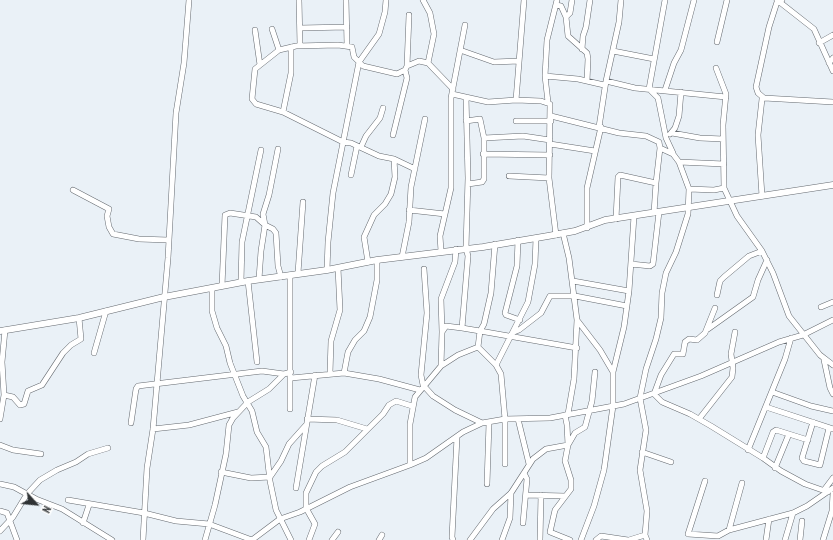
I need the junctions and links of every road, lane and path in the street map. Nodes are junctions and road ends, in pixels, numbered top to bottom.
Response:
1 (189, 0) edge
2 (299, 0) edge
3 (346, 0) edge
4 (386, 0) edge
5 (423, 0) edge
6 (524, 0) edge
7 (572, 0) edge
8 (590, 0) edge
9 (621, 0) edge
10 (666, 0) edge
11 (694, 0) edge
12 (727, 0) edge
13 (779, 1) edge
14 (557, 2) edge
15 (409, 15) dead end
16 (566, 17) junction
17 (465, 25) dead end
18 (300, 28) junction
19 (347, 28) junction
20 (272, 29) dead end
21 (255, 30) dead end
22 (833, 35) edge
23 (717, 42) dead end
24 (819, 43) junction
25 (300, 45) junction
26 (347, 46) junction
27 (291, 47) junction
28 (582, 49) junction
29 (279, 50) junction
30 (460, 50) junction
31 (613, 50) junction
32 (833, 58) edge
33 (654, 59) junction
34 (519, 61) junction
35 (359, 62) junction
36 (428, 63) junction
37 (829, 63) junction
38 (260, 64) junction
39 (406, 68) junction
40 (716, 68) dead end
41 (833, 71) edge
42 (545, 76) junction
43 (587, 81) junction
44 (605, 83) junction
45 (649, 89) junction
46 (665, 90) junction
47 (452, 91) junction
48 (681, 92) junction
49 (466, 97) junction
50 (726, 97) junction
51 (764, 98) junction
52 (516, 100) junction
53 (548, 102) junction
54 (833, 102) edge
55 (383, 108) dead end
56 (283, 112) junction
57 (425, 118) dead end
58 (551, 119) junction
59 (466, 121) junction
60 (516, 121) dead end
61 (600, 127) junction
62 (672, 133) junction
63 (393, 135) dead end
64 (484, 138) junction
65 (666, 138) junction
66 (723, 139) junction
67 (343, 142) junction
68 (550, 142) junction
69 (359, 146) junction
70 (660, 148) junction
71 (278, 149) dead end
72 (261, 150) dead end
73 (595, 151) junction
74 (483, 154) junction
75 (673, 154) junction
76 (550, 155) junction
77 (394, 159) junction
78 (679, 162) junction
79 (724, 164) junction
80 (415, 168) junction
81 (351, 175) dead end
82 (509, 176) dead end
83 (549, 178) junction
84 (656, 183) junction
85 (468, 184) junction
86 (833, 185) edge
87 (724, 188) junction
88 (689, 189) junction
89 (74, 190) dead end
90 (762, 196) junction
91 (728, 200) junction
92 (303, 202) dead end
93 (689, 208) junction
94 (410, 210) junction
95 (657, 212) junction
96 (445, 214) junction
97 (248, 216) junction
98 (634, 216) junction
99 (616, 219) junction
100 (265, 225) junction
101 (587, 228) junction
102 (563, 234) junction
103 (556, 235) junction
104 (536, 238) junction
105 (168, 240) junction
106 (518, 240) junction
107 (495, 244) junction
108 (466, 248) junction
109 (456, 249) junction
110 (441, 251) junction
111 (762, 251) junction
112 (402, 257) junction
113 (377, 260) junction
114 (767, 260) junction
115 (368, 262) junction
116 (631, 264) junction
117 (338, 268) junction
118 (424, 269) dead end
119 (327, 270) junction
120 (298, 273) junction
121 (290, 275) junction
122 (281, 277) junction
123 (259, 279) junction
124 (248, 281) junction
125 (573, 281) junction
126 (241, 282) junction
127 (222, 286) junction
128 (212, 288) junction
129 (629, 291) junction
130 (717, 295) dead end
131 (575, 296) junction
132 (164, 297) junction
133 (833, 302) edge
134 (627, 306) junction
135 (821, 307) dead end
136 (716, 308) dead end
137 (106, 311) junction
138 (79, 318) junction
139 (520, 320) junction
140 (577, 320) junction
141 (833, 320) edge
142 (462, 328) junction
143 (3, 330) edge
144 (707, 330) junction
145 (480, 331) junction
146 (442, 332) junction
147 (514, 332) junction
148 (735, 332) dead end
149 (803, 335) junction
150 (510, 337) junction
151 (791, 338) junction
152 (478, 347) junction
153 (577, 348) junction
154 (94, 353) dead end
155 (824, 360) junction
156 (258, 362) dead end
157 (733, 362) junction
158 (496, 365) junction
159 (833, 365) edge
160 (441, 366) junction
161 (595, 372) dead end
162 (613, 372) junction
163 (330, 373) junction
164 (344, 373) junction
165 (235, 374) junction
166 (284, 374) junction
167 (291, 375) junction
168 (315, 375) junction
169 (156, 384) junction
170 (421, 388) junction
171 (772, 392) junction
172 (654, 394) junction
173 (833, 394) edge
174 (4, 395) junction
175 (640, 398) junction
176 (248, 402) junction
177 (1, 403) edge
178 (412, 406) junction
179 (613, 406) junction
180 (766, 407) junction
181 (290, 409) dead end
182 (589, 411) junction
183 (833, 411) edge
184 (238, 412) junction
185 (566, 415) junction
186 (505, 419) junction
187 (518, 419) junction
188 (699, 419) junction
189 (0, 420) edge
190 (307, 421) junction
191 (814, 422) junction
192 (131, 423) dead end
193 (490, 423) junction
194 (482, 424) junction
195 (153, 429) junction
196 (367, 429) junction
197 (831, 429) edge
198 (789, 434) junction
199 (457, 436) junction
200 (808, 440) junction
201 (0, 445) edge
202 (568, 445) junction
203 (108, 448) dead end
204 (748, 450) junction
205 (642, 452) junction
206 (41, 454) dead end
207 (763, 458) junction
208 (671, 462) dead end
209 (505, 464) dead end
210 (529, 464) junction
211 (410, 465) junction
212 (775, 468) junction
213 (221, 472) junction
214 (524, 473) junction
215 (270, 478) junction
216 (833, 478) edge
217 (706, 481) dead end
218 (742, 483) dead end
219 (0, 484) edge
220 (487, 484) dead end
221 (296, 488) dead end
222 (833, 488) edge
223 (828, 492) edge
224 (511, 493) junction
225 (27, 494) junction
226 (526, 495) junction
227 (541, 495) junction
228 (565, 496) junction
229 (68, 500) dead end
230 (89, 505) junction
231 (306, 508) junction
232 (0, 511) edge
233 (144, 513) junction
234 (793, 513) junction
235 (280, 519) junction
236 (770, 519) junction
237 (9, 520) junction
238 (802, 521) dead end
239 (83, 523) junction
240 (523, 523) dead end
241 (209, 524) junction
242 (729, 530) junction
243 (0, 531) edge
244 (338, 532) dead end
245 (646, 537) edge
246 (17, 540) edge
247 (112, 540) edge
248 (143, 540) edge
249 (205, 540) edge
250 (252, 540) edge
251 (291, 540) edge
252 (309, 540) edge
253 (332, 540) edge
254 (453, 540) edge
255 (470, 540) edge
256 (502, 540) edge
257 (540, 540) edge
258 (570, 540) edge
259 (581, 540) edge
260 (596, 540) edge
261 (629, 540) edge
262 (766, 540) edge
263 (785, 540) edge
264 (800, 540) edge
265 (823, 540) edge

1 - 105 street
2 - 18 street
3 - 19 street
4 - 35 street
5 - 36 street
6 - 34 street
7 - 16 street
8 - 28 street
9 - 31 street
10 - 33 street
11 - 46 street
12 - 23 street
13 - 24 street
13 - 51 street
14 - 16 street
14 - 42 street
15 - 39 street
16 - 28 street
17 - 30 street
18 - 19 street
18 - 25 street
19 - 26 street
20 - 29 street
21 - 38 street
22 - 24 street
24 - 37 street
25 - 26 street
25 - 27 street
26 - 35 street
27 - 29 street
27 - 56 street
28 - 43 street
29 - 38 street
30 - 34 street
30 - 47 street
31 - 33 street
31 - 44 street
32 - 37 street
33 - 45 street
34 - 52 street
35 - 39 street
35 - 67 street
36 - 39 street
36 - 47 street
37 - 41 street
38 - 56 street
39 - 63 street
40 - 50 street
42 - 43 street
42 - 53 street
43 - 44 street
44 - 45 street
44 - 61 street
45 - 46 street
45 - 65 street
46 - 48 street
47 - 49 street
47 - 96 street
48 - 50 street
48 - 62 street
49 - 52 street
49 - 59 street
50 - 66 street
51 - 54 street
51 - 90 street
52 - 53 street
53 - 58 street
55 - 69 street
56 - 67 street
57 - 80 street
58 - 60 street
58 - 61 street
58 - 68 street
59 - 64 street
59 - 85 street
61 - 70 street
61 - 73 street
62 - 65 street
62 - 66 street
64 - 68 street
64 - 74 street
65 - 75 street
66 - 79 street
67 - 69 street
67 - 119 street
68 - 73 street
68 - 76 street
69 - 77 street
69 - 81 street
70 - 75 street
70 - 84 street
71 - 100 street
72 - 97 street
73 - 101 street
74 - 76 street
74 - 85 street
75 - 78 street
76 - 83 street
77 - 80 street
77 - 115 street
78 - 79 street
78 - 88 street
79 - 87 street
80 - 94 street
82 - 83 street
83 - 103 street
84 - 95 street
84 - 99 street
85 - 108 street
86 - 90 street
87 - 88 street
87 - 91 street
88 - 93 street
89 - 105 street
90 - 91 street
91 - 93 street
91 - 111 street
92 - 120 street
93 - 95 street
93 - 175 street
94 - 96 street
94 - 112 street
95 - 98 street
95 - 116 street
96 - 110 street
97 - 100 street
97 - 126 street
97 - 127 street
98 - 99 street
98 - 116 street
99 - 101 street
100 - 122 street
100 - 123 street
101 - 102 street
102 - 103 street
102 - 125 street
103 - 104 street
104 - 106 street
104 - 139 street
105 - 132 street
106 - 107 street
106 - 139 street
107 - 108 street
107 - 145 street
108 - 109 street
108 - 142 street
109 - 110 street
109 - 146 street
110 - 112 street
111 - 114 street
111 - 130 street
112 - 113 street
113 - 115 street
113 - 164 street
114 - 144 street
114 - 149 street
115 - 117 street
116 - 129 street
117 - 119 street
117 - 163 street
118 - 170 street
119 - 120 street
120 - 121 street
121 - 122 street
121 - 167 street
122 - 123 street
123 - 124 street
124 - 126 street
124 - 156 street
125 - 129 street
125 - 131 street
126 - 127 street
127 - 128 street
128 - 132 street
128 - 165 street
129 - 134 street
131 - 134 street
131 - 140 street
131 - 147 street
132 - 137 street
132 - 169 street
133 - 135 street
134 - 162 street
136 - 144 street
137 - 138 street
137 - 154 street
138 - 143 street
138 - 174 street
139 - 147 street
140 - 153 street
140 - 162 street
141 - 149 street
142 - 145 street
142 - 146 street
143 - 174 street
144 - 172 street
145 - 150 street
145 - 152 street
146 - 160 street
147 - 150 street
148 - 157 street
149 - 151 street
149 - 155 street
150 - 153 street
150 - 158 street
151 - 157 street
151 - 171 street
152 - 158 street
152 - 160 street
153 - 185 street
155 - 159 street
155 - 173 street
157 - 172 street
157 - 188 street
158 - 186 street
160 - 170 street
161 - 182 street
162 - 179 street
163 - 164 street
163 - 168 street
164 - 170 street
165 - 166 street
165 - 169 street
165 - 176 street
166 - 167 street
166 - 176 street
167 - 168 street
167 - 181 street
168 - 190 street
169 - 192 street
169 - 195 street
170 - 178 street
170 - 194 street
171 - 180 street
171 - 183 street
172 - 175 street
172 - 188 street
174 - 177 street
175 - 179 street
175 - 205 street
176 - 184 street
176 - 215 street
177 - 189 street
178 - 196 street
178 - 211 street
179 - 182 street
179 - 259 street
180 - 191 street
180 - 204 street
182 - 185 street
182 - 202 street
184 - 195 street
184 - 213 street
185 - 187 street
185 - 202 street
186 - 187 street
186 - 193 street
186 - 209 street
187 - 210 street
188 - 204 street
190 - 196 street
190 - 215 street
190 - 221 street
191 - 197 street
191 - 200 street
193 - 194 street
193 - 220 street
194 - 199 street
195 - 233 street
196 - 231 street
197 - 200 street
198 - 200 street
198 - 207 street
198 - 212 street
199 - 211 street
199 - 254 street
201 - 206 street
202 - 210 street
202 - 228 street
203 - 225 street
204 - 207 street
205 - 208 street
205 - 245 street
207 - 212 street
210 - 214 street
211 - 231 street
212 - 223 street
213 - 215 street
213 - 241 street
214 - 224 street
214 - 226 street
215 - 235 street
216 - 223 street
217 - 242 street
218 - 242 street
219 - 225 street
222 - 223 street
223 - 234 street
223 - 265 street
224 - 255 street
224 - 256 street
225 - 237 street
225 - 239 street
226 - 227 street
226 - 240 street
227 - 228 street
227 - 257 street
228 - 258 street
229 - 230 street
230 - 233 street
230 - 239 street
231 - 235 street
231 - 252 street
232 - 237 street
233 - 241 street
233 - 248 street
234 - 236 street
234 - 263 street
235 - 250 street
235 - 251 street
236 - 242 street
236 - 262 street
237 - 243 street
237 - 246 street
238 - 264 street
239 - 247 street
241 - 249 street
241 - 250 street
244 - 253 street
245 - 261 street
260 - 261 street

